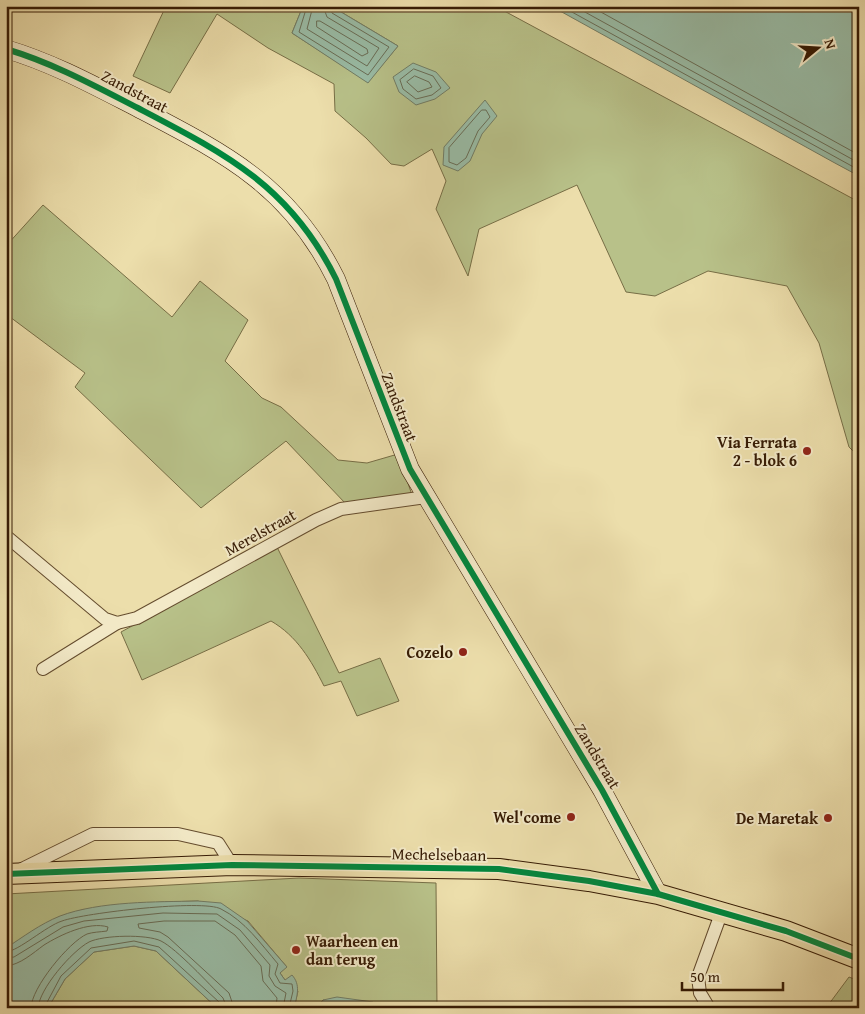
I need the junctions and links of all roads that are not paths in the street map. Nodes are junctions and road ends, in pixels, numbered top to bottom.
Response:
1 (6, 49) edge
2 (426, 497) junction
3 (6, 536) edge
4 (118, 623) junction
5 (43, 669) dead end
6 (232, 865) junction
7 (10, 874) edge
8 (658, 894) junction
9 (722, 911) junction
10 (859, 959) edge
11 (709, 1008) edge

1 - 2 street, Zandstraat
2 - 4 street, Merelstraat
2 - 8 street, Zandstraat
3 - 4 street
4 - 5 street, Merelstraat
6 - 7 main road, Mechelsebaan
6 - 7 street, Mechelsebaan
6 - 8 main road, Mechelsebaan
8 - 9 main road, Mechelsebaan
9 - 10 main road, Mechelsebaan
9 - 11 street

